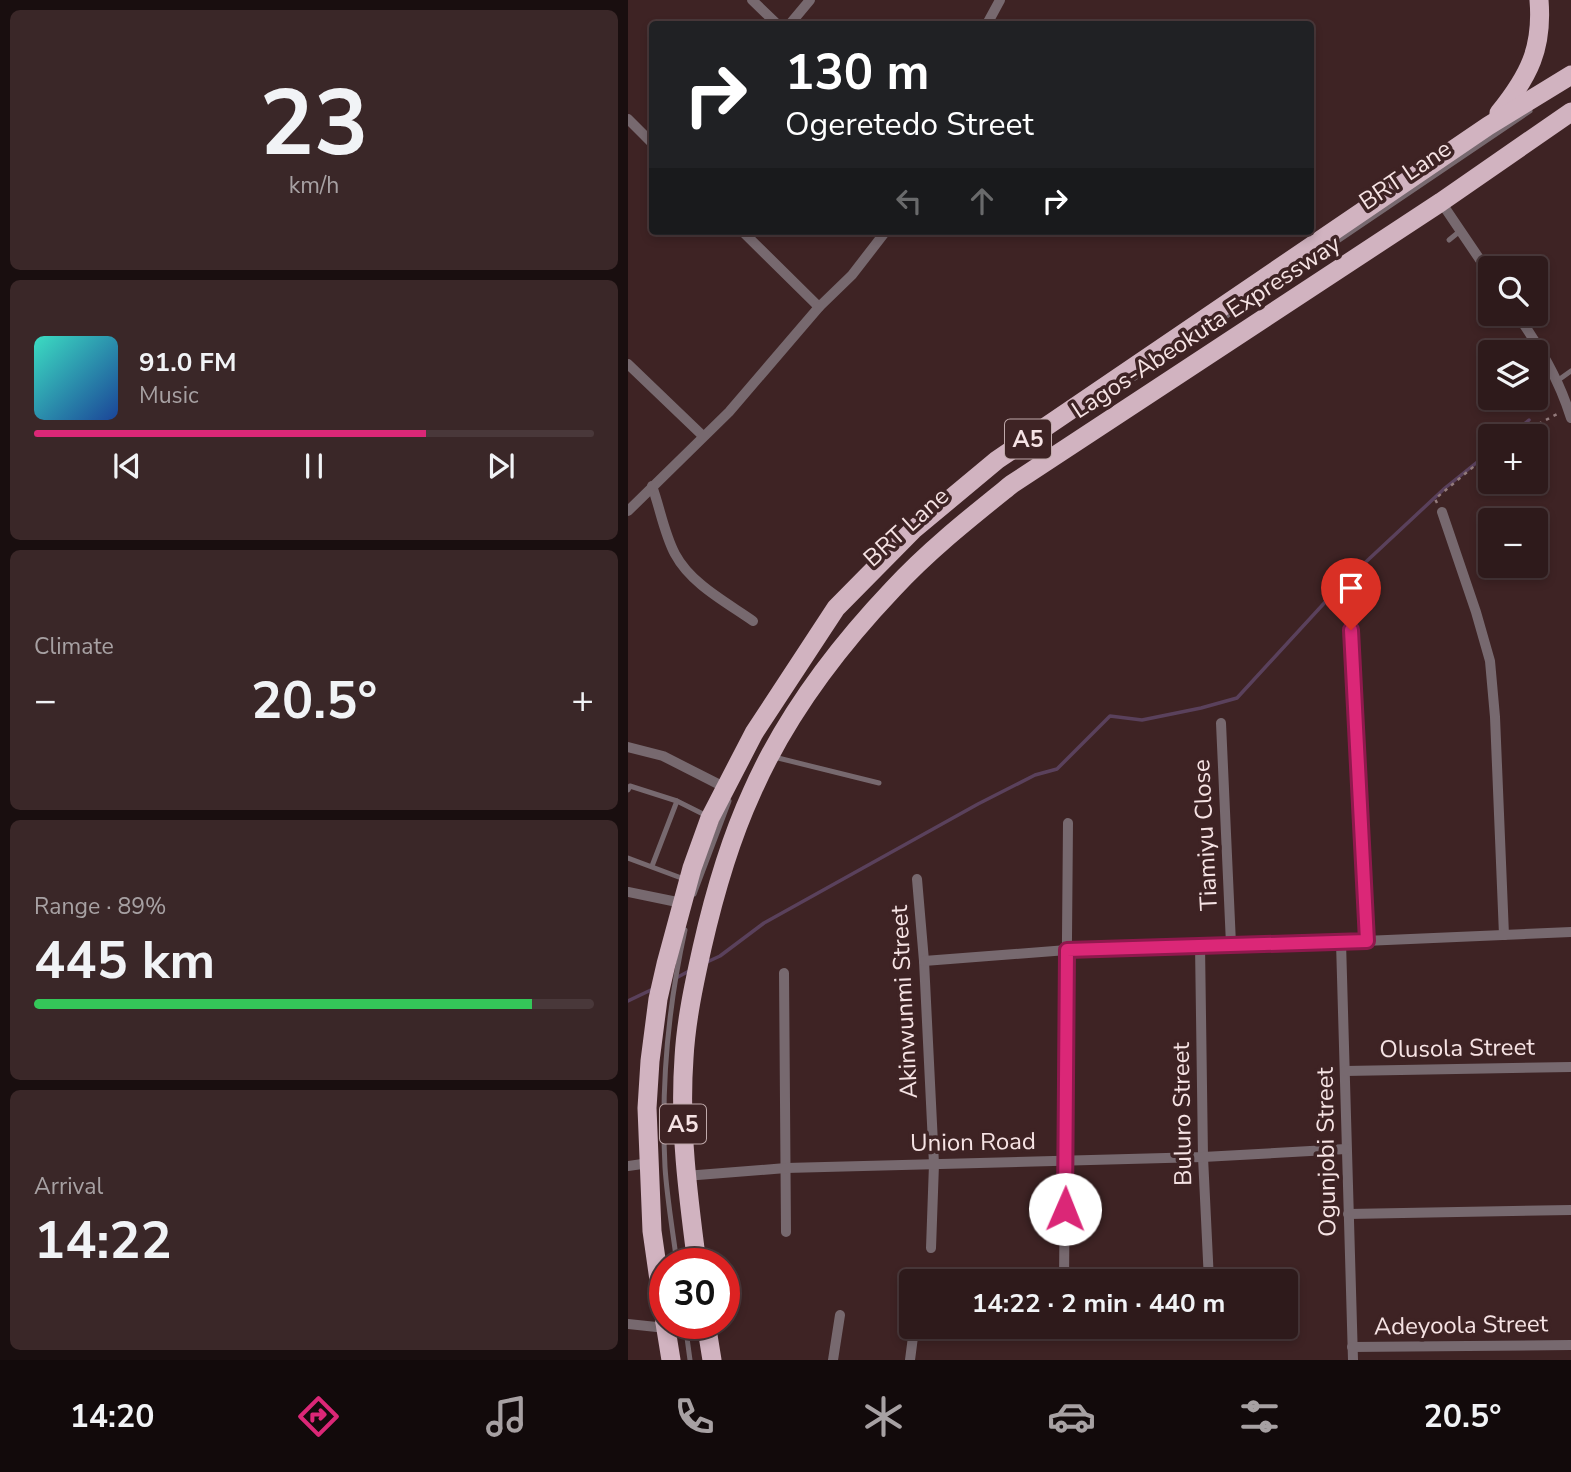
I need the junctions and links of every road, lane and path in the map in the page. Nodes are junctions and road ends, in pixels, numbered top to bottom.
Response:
1 (752, 0) edge
2 (810, 0) edge
3 (1000, 0) edge
4 (1539, 0) edge
5 (774, 21) edge
6 (792, 21) edge
7 (989, 21) edge
8 (1571, 75) edge
9 (1571, 84) edge
10 (1558, 93) dead end
11 (1535, 108) dead end
12 (1571, 112) edge
13 (628, 119) edge
14 (1488, 127) junction
15 (649, 140) edge
16 (1441, 202) junction
17 (1460, 231) junction
18 (746, 235) edge
19 (883, 235) edge
20 (1449, 240) dead end
21 (1478, 257) edge
22 (819, 307) junction
23 (1525, 326) edge
24 (628, 364) edge
25 (1571, 371) edge
26 (1557, 381) junction
27 (1125, 384) dead end
28 (1569, 413) edge
29 (1544, 424) edge
30 (703, 436) junction
31 (1478, 463) edge
32 (652, 486) junction
33 (628, 510) edge
34 (1442, 512) joint
35 (917, 537) dead end
36 (860, 594) dead end
37 (1350, 604) dead end
38 (753, 621) dead end
39 (830, 631) dead end
40 (1221, 723) dead end
41 (762, 735) dead end
42 (628, 747) edge
43 (771, 756) junction
44 (879, 783) dead end
45 (732, 784) junction
46 (628, 790) edge
47 (677, 801) junction
48 (710, 818) junction
49 (1068, 823) dead end
50 (628, 858) edge
51 (652, 866) junction
52 (917, 879) dead end
53 (688, 880) junction
54 (628, 892) edge
55 (687, 908) junction
56 (1571, 932) edge
57 (1504, 936) junction
58 (1367, 941) junction
59 (1341, 942) junction
60 (1231, 944) junction
61 (1200, 946) junction
62 (1067, 950) junction
63 (924, 961) junction
64 (784, 973) dead end
65 (666, 996) junction
66 (1571, 1066) edge
67 (1345, 1071) junction
68 (1346, 1149) junction
69 (1203, 1157) junction
70 (1066, 1161) junction
71 (649, 1163) junction
72 (934, 1164) junction
73 (628, 1166) edge
74 (786, 1168) junction
75 (685, 1176) junction
76 (1571, 1210) edge
77 (1348, 1214) junction
78 (786, 1232) dead end
79 (655, 1248) edge
80 (675, 1248) edge
81 (695, 1248) edge
82 (931, 1248) dead end
83 (1064, 1269) edge
84 (1209, 1269) edge
85 (840, 1315) dead end
86 (628, 1324) edge
87 (649, 1324) edge
88 (670, 1339) edge
89 (678, 1339) edge
90 (709, 1339) edge
91 (913, 1339) edge
92 (1571, 1345) edge
93 (1352, 1347) junction
94 (671, 1360) edge
95 (690, 1360) edge
96 (712, 1360) edge
97 (833, 1360) edge
98 (910, 1360) edge
99 (1353, 1360) edge

1 - 5 street
2 - 6 street
3 - 7 street
4 - 14 highway
8 - 14 highway, Lagos-Abeokuta Expressway / A5
9 - 10 lane
11 - 27 lane, BRT Lane
12 - 16 highway, Lagos-Abeokuta Expressway / A5
13 - 15 street
14 - 45 highway, Lagos-Abeokuta Expressway / A5
16 - 17 street
16 - 43 highway, Lagos-Abeokuta Expressway / A5
17 - 20 lane
17 - 21 street
18 - 22 street
19 - 22 street
22 - 30 street
23 - 26 street
24 - 30 street
25 - 26 lane
26 - 28 street
28 - 29 path
30 - 32 street
31 - 34 path
32 - 33 street
32 - 38 street
34 - 57 street
35 - 36 lane, BRT Lane
37 - 58 street
39 - 41 lane
40 - 60 street, Tiamiyu Close
42 - 45 street
43 - 44 lane
43 - 75 highway, Lagos-Abeokuta Expressway / A5
45 - 48 highway, Lagos-Abeokuta Expressway / A5
45 - 55 lane
46 - 47 lane
47 - 48 lane
47 - 51 lane
48 - 53 highway, Lagos-Abeokuta Expressway / A5
49 - 62 street
50 - 51 lane
51 - 53 lane
52 - 63 street, Akinwunmi Street
53 - 55 highway, Lagos-Abeokuta Expressway / A5
54 - 55 street
55 - 65 highway, Lagos-Abeokuta Expressway / A5
56 - 57 street
57 - 58 street
58 - 59 street
59 - 60 street
59 - 67 street, Ogunjobi Street
60 - 61 street
61 - 62 street
61 - 69 street, Buluro Street
62 - 63 street
62 - 70 street
63 - 72 street, Akinwunmi Street
64 - 74 street
65 - 71 highway, Lagos-Abeokuta Expressway / A5
65 - 80 lane
66 - 67 street, Olusola Street
67 - 68 street, Ogunjobi Street
68 - 69 street, Union Road
68 - 77 street, Ogunjobi Street
69 - 70 street, Union Road
69 - 84 street, Buluro Street
70 - 72 street, Union Road
70 - 83 street
71 - 73 street
71 - 79 highway, Lagos-Abeokuta Expressway / A5
72 - 74 street, Union Road
72 - 82 street, Akinwunmi Street
74 - 75 street, Union Road
74 - 78 street
75 - 81 highway, Lagos-Abeokuta Expressway / A5
76 - 77 street
77 - 93 street, Ogunjobi Street
85 - 97 street
86 - 87 street
88 - 94 highway, Lagos-Abeokuta Expressway / A5
89 - 95 lane
90 - 96 highway
91 - 98 street
92 - 93 street, Adeyoola Street
93 - 99 street, Ogunjobi Street

